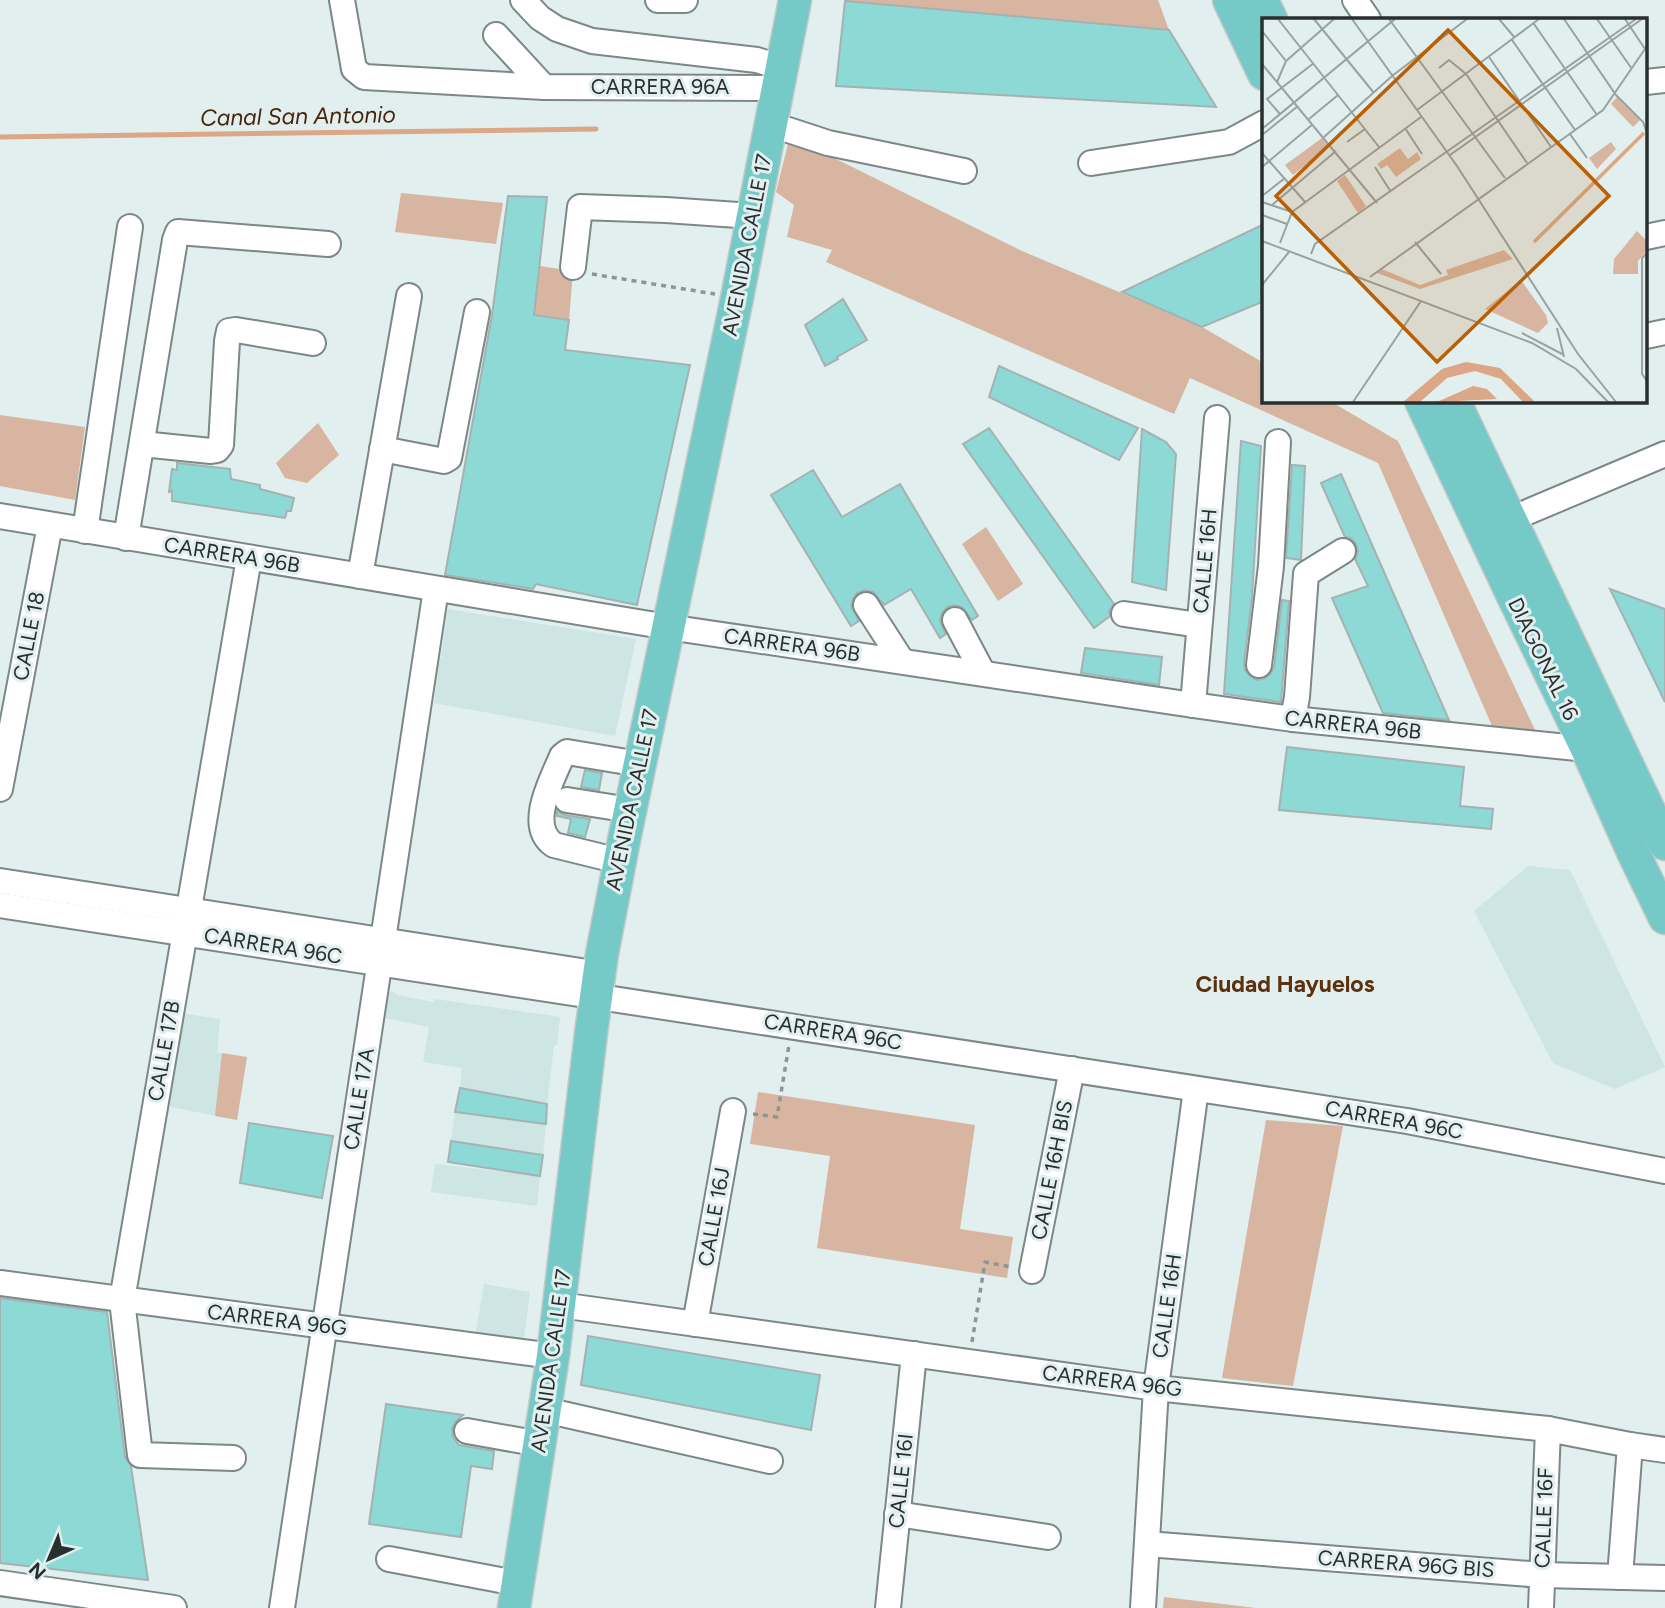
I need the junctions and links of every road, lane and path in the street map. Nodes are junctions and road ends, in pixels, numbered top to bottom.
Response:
1 (342, 0) edge
2 (523, 0) edge
3 (658, 0) edge
4 (685, 0) edge
5 (795, 0) edge
6 (1229, 0) edge
7 (1262, 0) edge
8 (1355, 0) edge
9 (1271, 18) edge
10 (1367, 18) edge
11 (496, 35) dead end
12 (1262, 70) edge
13 (779, 78) junction
14 (544, 87) junction
15 (770, 124) junction
16 (1262, 124) edge
17 (1091, 163) dead end
18 (964, 171) dead end
19 (752, 216) junction
20 (130, 227) dead end
21 (328, 244) dead end
22 (573, 267) joint
23 (719, 295) dead end
24 (409, 296) dead end
25 (477, 312) dead end
26 (313, 343) dead end
27 (1421, 402) edge
28 (1454, 402) edge
29 (1217, 418) dead end
30 (1278, 442) dead end
31 (142, 444) junction
32 (382, 449) junction
33 (1665, 454) edge
34 (0, 516) edge
35 (1511, 519) junction
36 (51, 525) junction
37 (85, 531) junction
38 (126, 538) junction
39 (1343, 551) dead end
40 (248, 558) junction
41 (1271, 566) junction
42 (1306, 574) junction
43 (360, 576) junction
44 (436, 589) junction
45 (866, 606) dead end
46 (1124, 614) dead end
47 (955, 620) dead end
48 (1199, 625) junction
49 (668, 628) junction
50 (902, 661) junction
51 (1259, 665) dead end
52 (983, 673) junction
53 (1193, 705) junction
54 (1293, 719) junction
55 (1587, 749) junction
56 (639, 764) junction
57 (0, 789) edge
58 (554, 798) junction
59 (630, 810) junction
60 (1665, 844) edge
61 (620, 861) junction
62 (0, 881) edge
63 (0, 905) edge
64 (1665, 918) edge
65 (186, 921) junction
66 (381, 951) junction
67 (598, 984) junction
68 (792, 1026) junction
69 (1072, 1069) junction
70 (1196, 1088) junction
71 (733, 1111) joint
72 (1665, 1171) edge
73 (1032, 1271) joint
74 (0, 1283) edge
75 (122, 1300) junction
76 (560, 1305) junction
77 (695, 1324) junction
78 (325, 1326) junction
79 (914, 1354) junction
80 (553, 1356) junction
81 (969, 1362) junction
82 (1156, 1388) junction
83 (545, 1409) junction
84 (1548, 1429) junction
85 (467, 1430) dead end
86 (540, 1444) junction
87 (1630, 1445) junction
88 (1665, 1450) edge
89 (233, 1458) dead end
90 (770, 1461) dead end
91 (897, 1514) junction
92 (1048, 1537) dead end
93 (1147, 1544) junction
94 (389, 1559) dead end
95 (1542, 1575) junction
96 (1620, 1577) junction
97 (1665, 1578) edge
98 (0, 1583) edge
99 (516, 1597) edge
100 (174, 1608) edge
101 (282, 1608) edge
102 (888, 1608) edge
103 (1143, 1608) edge
104 (1541, 1608) edge

1 - 14 street, CARRERA 96A
2 - 13 street
3 - 4 street
5 - 13 main road, AVENIDA CALLE 17
6 - 12 main road
7 - 9 main road
8 - 10 street
11 - 14 street
13 - 14 street, CARRERA 96A
13 - 15 main road, AVENIDA CALLE 17
15 - 18 street
15 - 19 main road, AVENIDA CALLE 17
16 - 17 street
19 - 22 street
19 - 49 main road, AVENIDA CALLE 17
20 - 37 street
21 - 31 street
22 - 23 path
24 - 32 street
25 - 32 street
26 - 31 street
27 - 55 main road, DIAGONAL 16
28 - 35 main road, DIAGONAL 16
29 - 48 street, CALLE 16H
30 - 41 street
31 - 38 street
32 - 43 street
33 - 35 street
34 - 36 street, CARRERA 96B
35 - 60 main road, DIAGONAL 16
36 - 37 street, CARRERA 96B
36 - 57 street, CALLE 18
37 - 38 street, CARRERA 96B
38 - 40 street, CARRERA 96B
39 - 42 street
40 - 43 street, CARRERA 96B
40 - 65 street, CALLE 17B
41 - 42 street
41 - 51 street
42 - 54 street
43 - 44 street, CARRERA 96B
44 - 49 street, CARRERA 96B
44 - 66 street, CALLE 17A
45 - 50 street
46 - 48 street
47 - 52 street
48 - 53 street, CALLE 16H
49 - 50 street, CARRERA 96B
49 - 56 main road, AVENIDA CALLE 17
50 - 52 street, CARRERA 96B
52 - 53 street, CARRERA 96B
53 - 54 street, CARRERA 96B
54 - 55 street, CARRERA 96B
55 - 64 main road, DIAGONAL 16
56 - 58 street
56 - 59 main road, AVENIDA CALLE 17
58 - 59 street
58 - 61 street
59 - 61 main road, AVENIDA CALLE 17
61 - 67 main road, AVENIDA CALLE 17
62 - 65 street, CARRERA 96C
63 - 65 street, CARRERA 96C
65 - 66 street, CARRERA 96C
65 - 75 street, CALLE 17B
66 - 67 street, CARRERA 96C
66 - 78 street, CALLE 17A
67 - 68 street, CARRERA 96C
67 - 76 main road, AVENIDA CALLE 17
68 - 69 street, CARRERA 96C
68 - 71 path
69 - 70 street, CARRERA 96C
69 - 73 street, CALLE 16H BIS
70 - 72 street, CARRERA 96C
70 - 82 street, CALLE 16H
71 - 77 street, CALLE 16J
73 - 81 path
74 - 75 street, CARRERA 96G
75 - 78 street, CARRERA 96G
75 - 89 street, CALLE 17B
76 - 77 street, CARRERA 96G
76 - 80 main road, AVENIDA CALLE 17
77 - 79 street, CARRERA 96G
78 - 80 street, CARRERA 96G
78 - 101 street, CALLE 17A
79 - 81 street, CARRERA 96G
79 - 91 street, CALLE 16I
80 - 83 main road, AVENIDA CALLE 17
81 - 82 street, CARRERA 96G
82 - 84 street, CARRERA 96G
82 - 93 street, CALLE 16H
83 - 86 main road, AVENIDA CALLE 17
83 - 90 street
84 - 87 street, CARRERA 96G
84 - 95 street, CALLE 16F
85 - 86 street
86 - 99 main road, AVENIDA CALLE 17
87 - 88 street, CARRERA 96G
87 - 96 street
91 - 92 street
91 - 102 street, CALLE 16I
93 - 95 street, CARRERA 96G BIS
93 - 103 street, CALLE 16H
94 - 99 street
95 - 96 street, CARRERA 96G BIS
95 - 104 street, CALLE 16F
96 - 97 street, CARRERA 96G BIS
98 - 100 street

